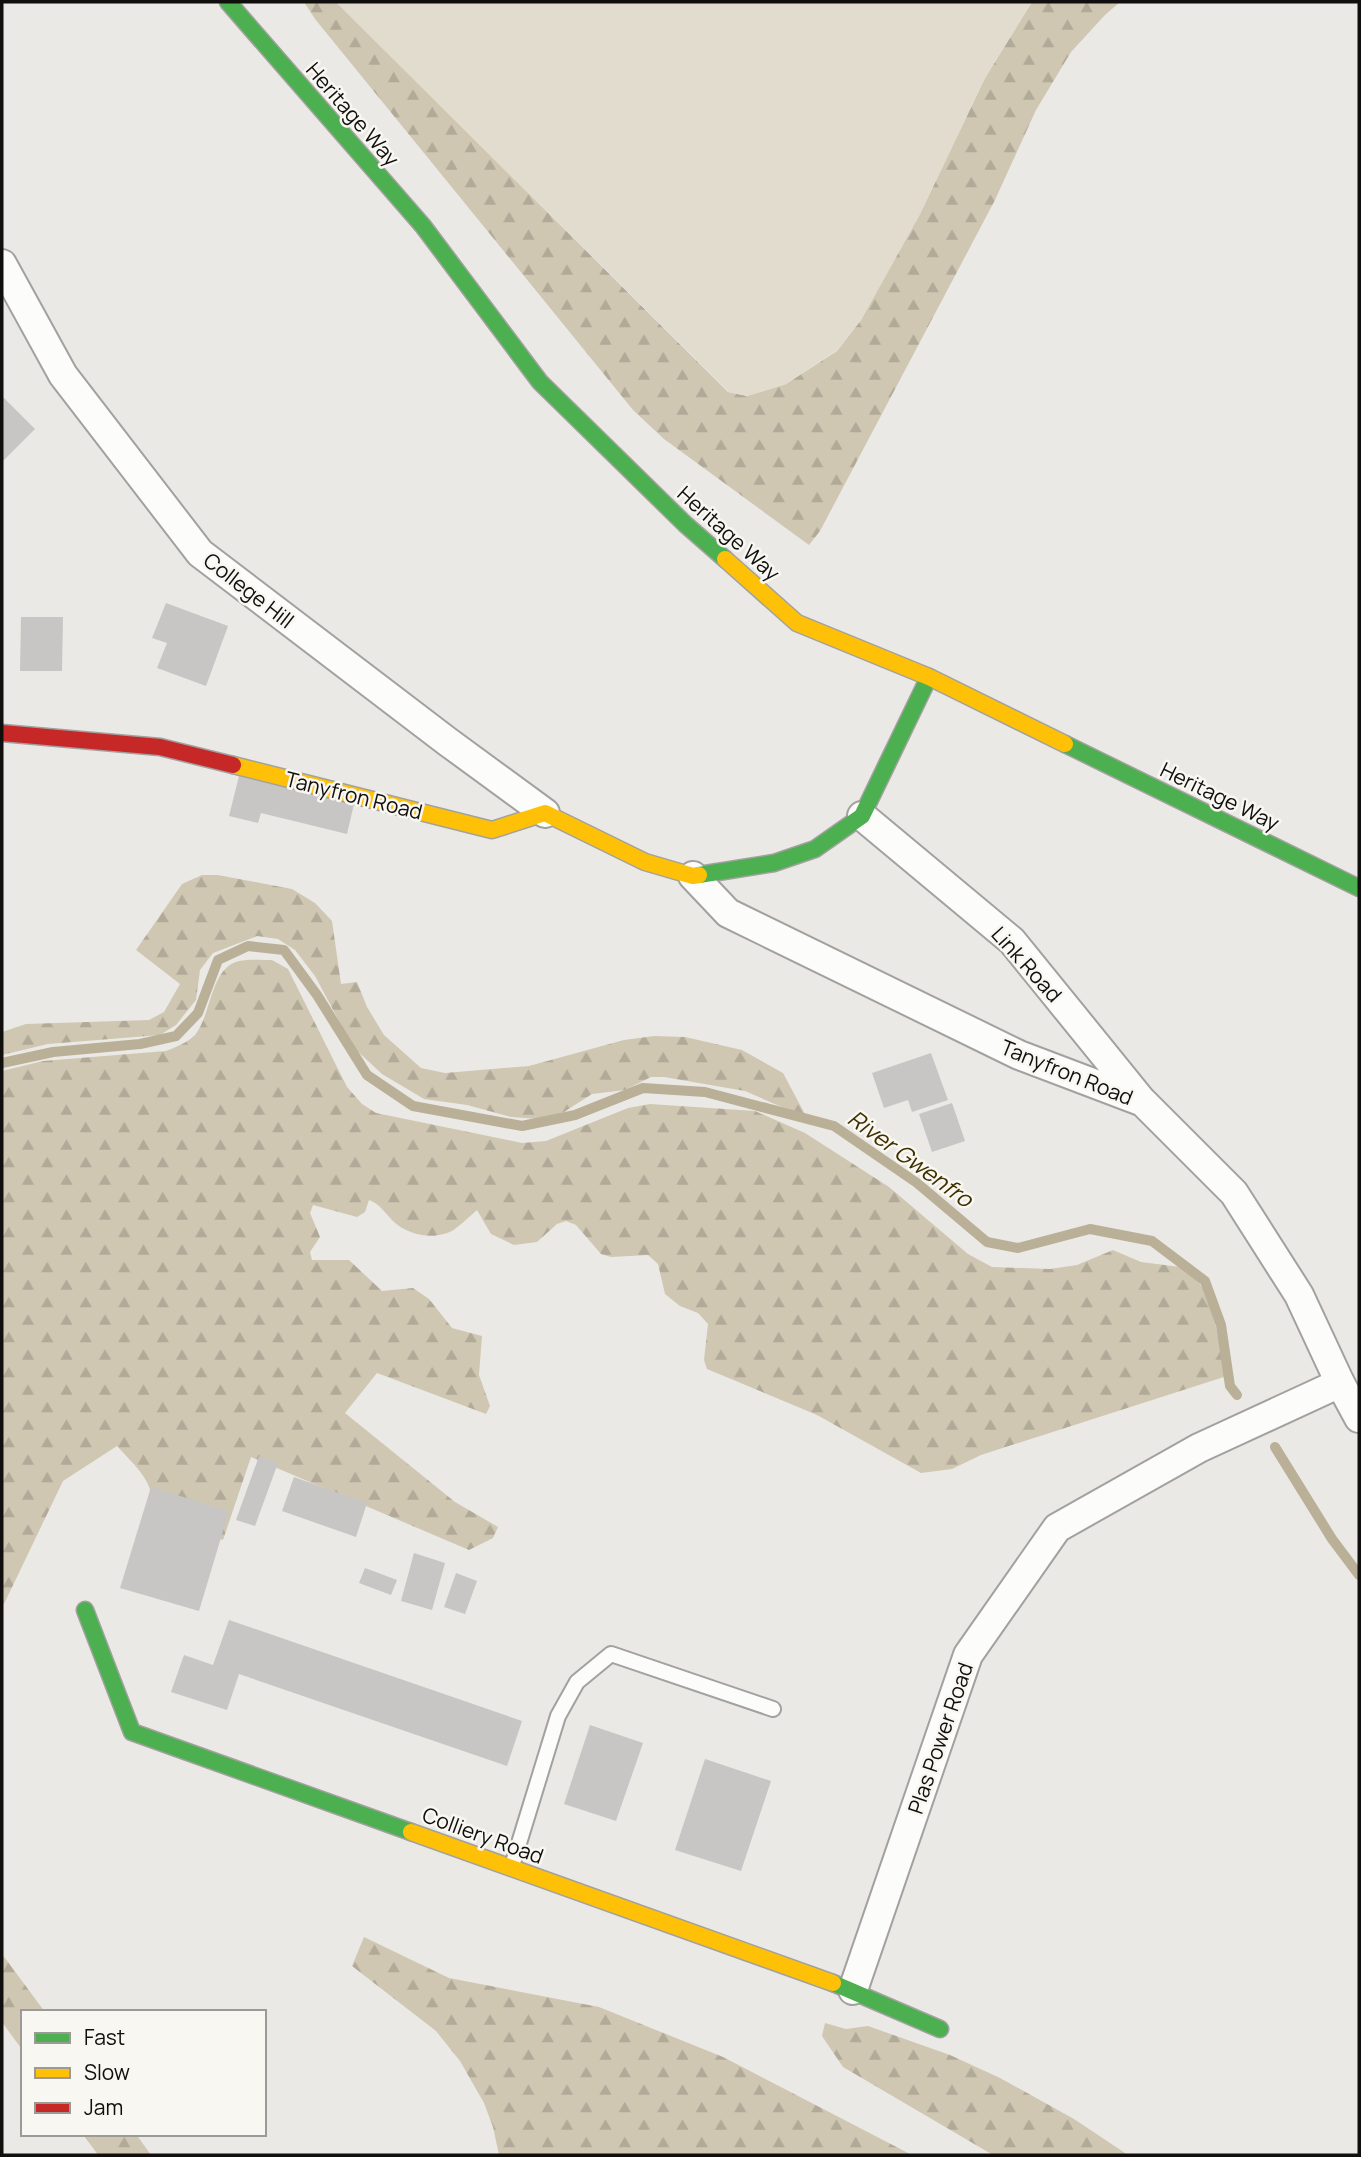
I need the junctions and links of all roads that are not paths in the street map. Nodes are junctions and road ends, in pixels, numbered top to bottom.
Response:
1 (228, 2) edge
2 (2, 264) edge
3 (929, 677) junction
4 (2, 733) edge
5 (545, 813) junction
6 (862, 816) junction
7 (693, 876) junction
8 (1359, 888) edge
9 (1143, 1102) junction
10 (1340, 1383) junction
11 (1359, 1418) edge
12 (85, 1610) dead end
13 (772, 1709) dead end
14 (512, 1868) junction
15 (853, 1990) junction
16 (940, 2029) dead end

1 - 3 street, Heritage Way
2 - 5 street, College Hill
3 - 6 street
3 - 8 street, Heritage Way
4 - 5 street, Tanyfron Road
5 - 7 street
6 - 7 street
6 - 9 street, Link Road
7 - 9 street, Tanyfron Road
9 - 10 street, Tanyfron Road
10 - 11 street, Tanyfron Road
10 - 15 street, Plas Power Road
12 - 14 street, Colliery Road
13 - 14 lane
14 - 15 street, Colliery Road
15 - 16 street, Colliery Road

